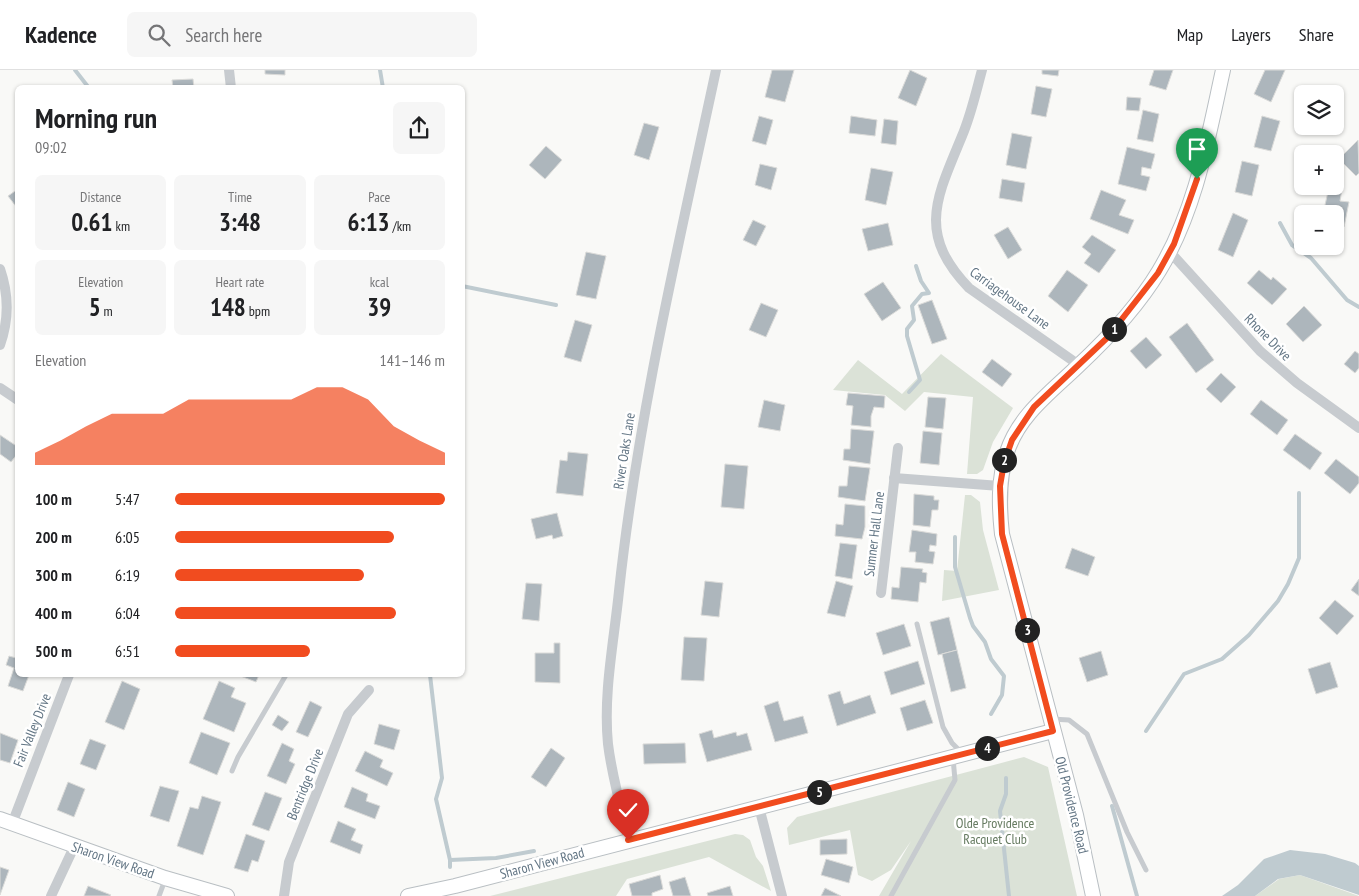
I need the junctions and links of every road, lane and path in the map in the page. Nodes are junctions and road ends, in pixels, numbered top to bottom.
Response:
1 (229, 70) edge
2 (716, 70) edge
3 (982, 70) edge
4 (1222, 70) edge
5 (231, 85) edge
6 (1170, 252) junction
7 (0, 270) edge
8 (0, 345) edge
9 (1079, 365) junction
10 (0, 388) edge
11 (15, 398) edge
12 (1359, 428) edge
13 (898, 448) dead end
14 (894, 478) junction
15 (1000, 486) junction
16 (881, 592) dead end
17 (918, 624) dead end
18 (68, 677) edge
19 (285, 677) edge
20 (368, 690) dead end
21 (1052, 725) junction
22 (958, 755) junction
23 (232, 771) dead end
24 (759, 808) junction
25 (6, 822) edge
26 (628, 840) junction
27 (74, 847) junction
28 (1146, 870) dead end
29 (165, 878) junction
30 (51, 896) edge
31 (159, 896) edge
32 (227, 896) edge
33 (284, 896) edge
34 (408, 896) edge
35 (782, 896) edge
36 (891, 896) edge
37 (1093, 896) edge

1 - 5 street
2 - 26 street, River Oaks Lane
3 - 9 street, Carriagehouse Lane
4 - 6 street, Old Providence Road
6 - 9 street, Old Providence Road
6 - 12 street, Rhone Drive
7 - 8 street
9 - 15 street, Old Providence Road
10 - 11 street
13 - 14 street, Sumner Hall Lane
14 - 15 street, Sumner Hall Lane
14 - 16 street, Sumner Hall Lane
15 - 21 street, Old Providence Road
17 - 22 lane
18 - 25 street, Fair Valley Drive
19 - 23 lane
20 - 33 street, Bentridge Drive
21 - 22 street, Sharon View Road
21 - 28 lane
21 - 37 street, Old Providence Road
22 - 24 street, Sharon View Road
22 - 36 lane
24 - 26 street, Sharon View Road
24 - 35 street
25 - 27 street, Sharon View Road
26 - 34 street, Sharon View Road
27 - 29 street, Sharon View Road
27 - 30 street
29 - 31 lane
29 - 32 street, Sharon View Road

